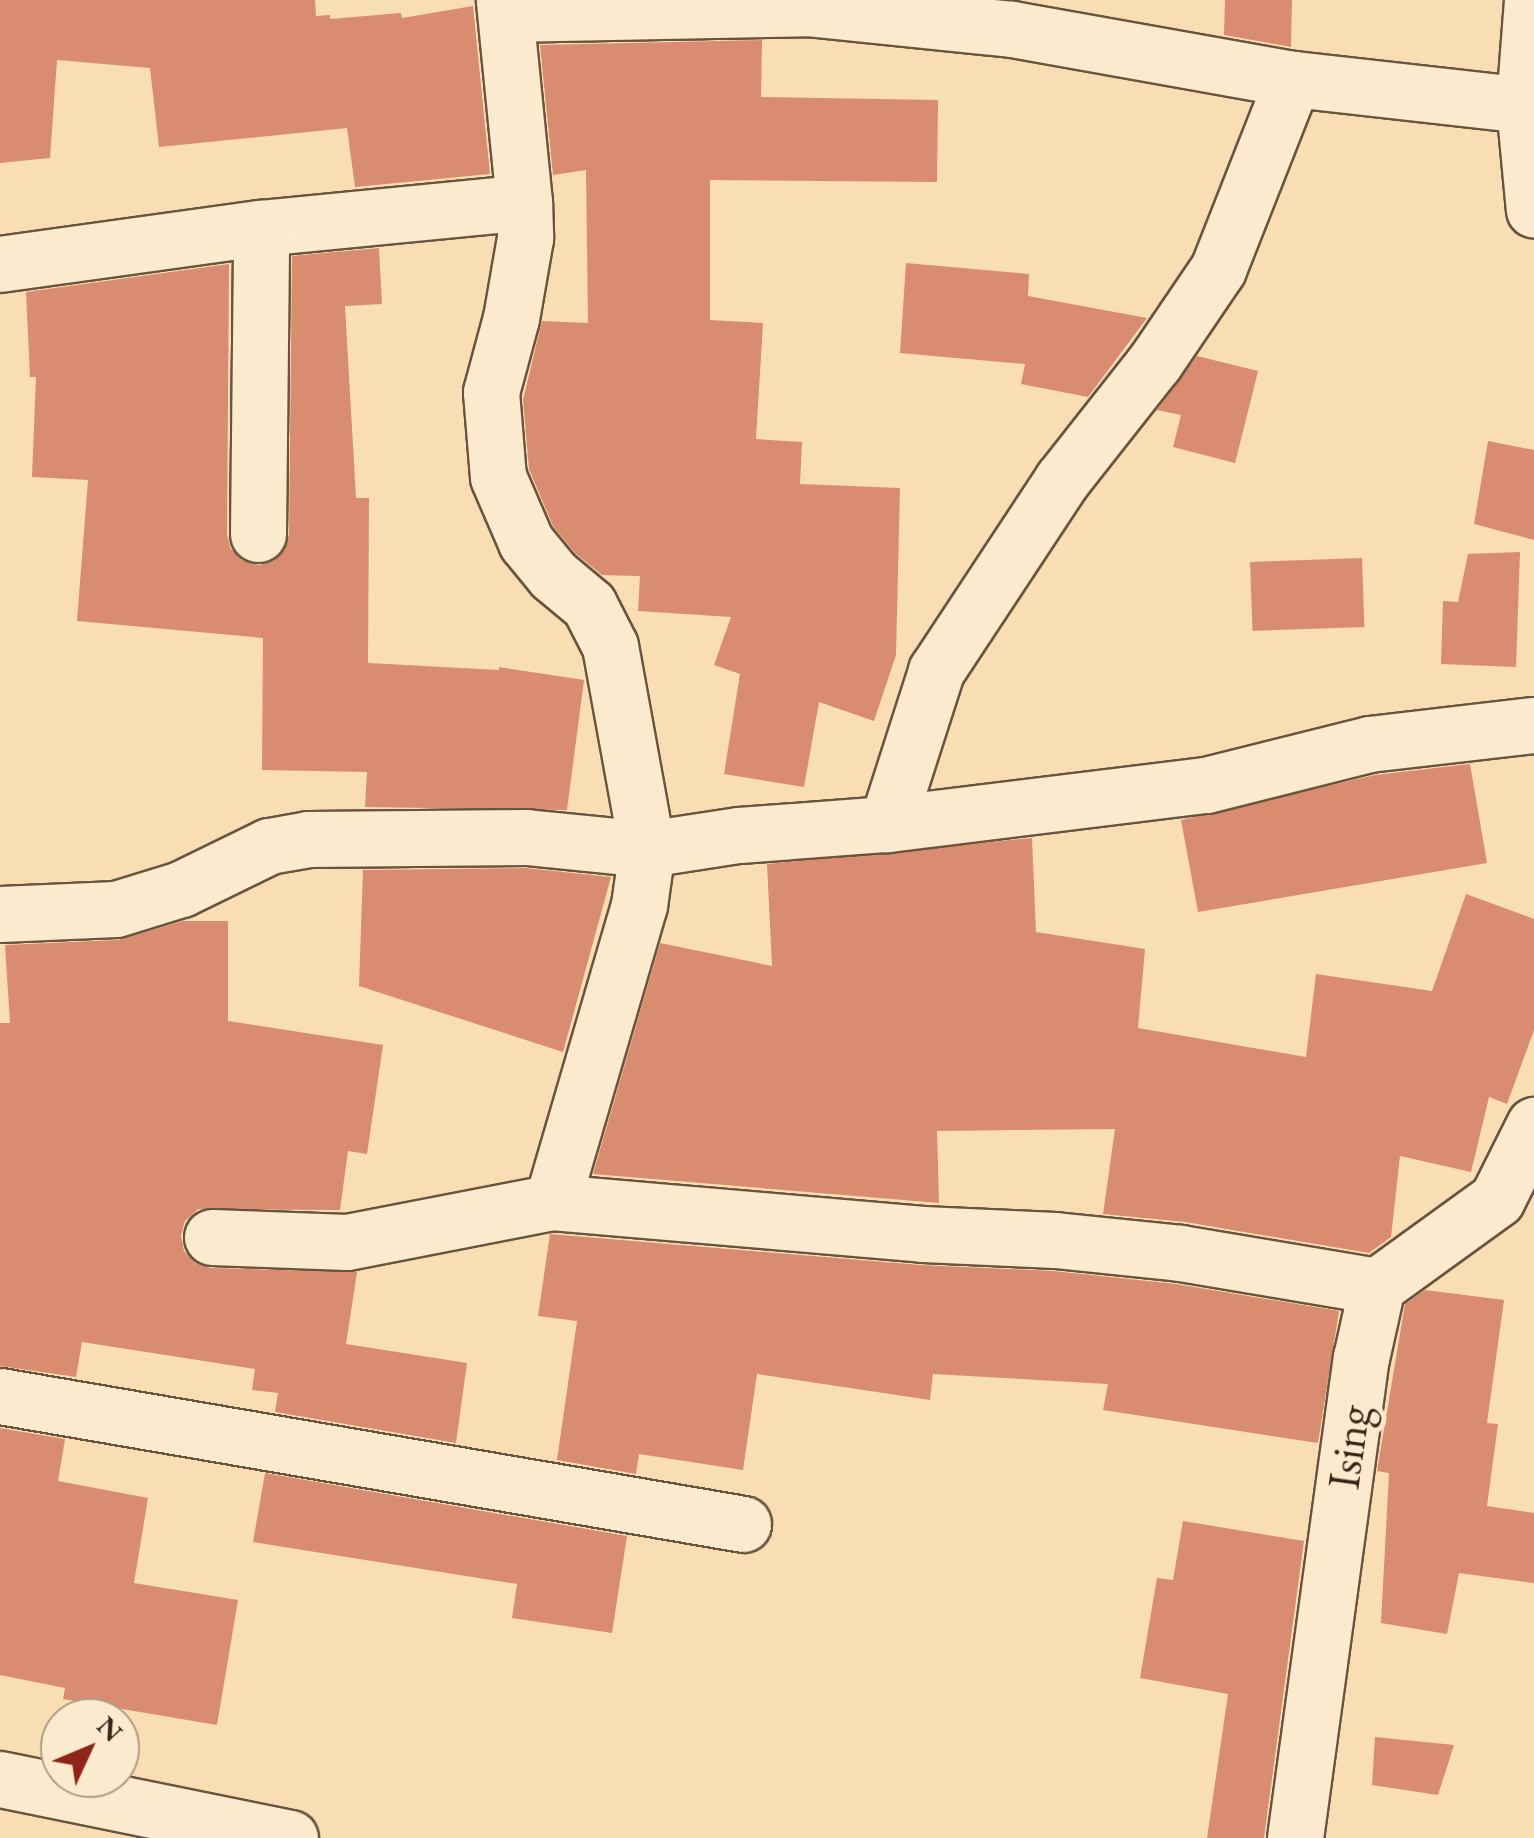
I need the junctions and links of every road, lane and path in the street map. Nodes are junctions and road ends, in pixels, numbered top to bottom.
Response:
1 (1532, 0) edge
2 (506, 7) edge
3 (1293, 79) junction
4 (1524, 105) junction
5 (524, 202) junction
6 (1534, 210) edge
7 (261, 228) junction
8 (0, 264) edge
9 (258, 534) dead end
10 (1534, 725) edge
11 (887, 824) junction
12 (647, 850) junction
13 (0, 914) edge
14 (1534, 1125) edge
15 (552, 1202) junction
16 (1515, 1202) edge
17 (212, 1237) dead end
18 (1377, 1286) junction
19 (0, 1396) edge
20 (743, 1524) dead end
21 (0, 1779) edge
22 (290, 1838) edge
23 (1295, 1838) edge

1 - 4 street
2 - 3 street
2 - 5 street
3 - 4 street
3 - 11 street
4 - 6 street
5 - 7 street
5 - 12 street
7 - 8 street
7 - 9 street
10 - 11 street
11 - 12 street
12 - 13 street
12 - 15 street
14 - 16 street
15 - 17 street
15 - 18 street
16 - 18 street
18 - 23 street, Ising
19 - 20 street
21 - 22 street

